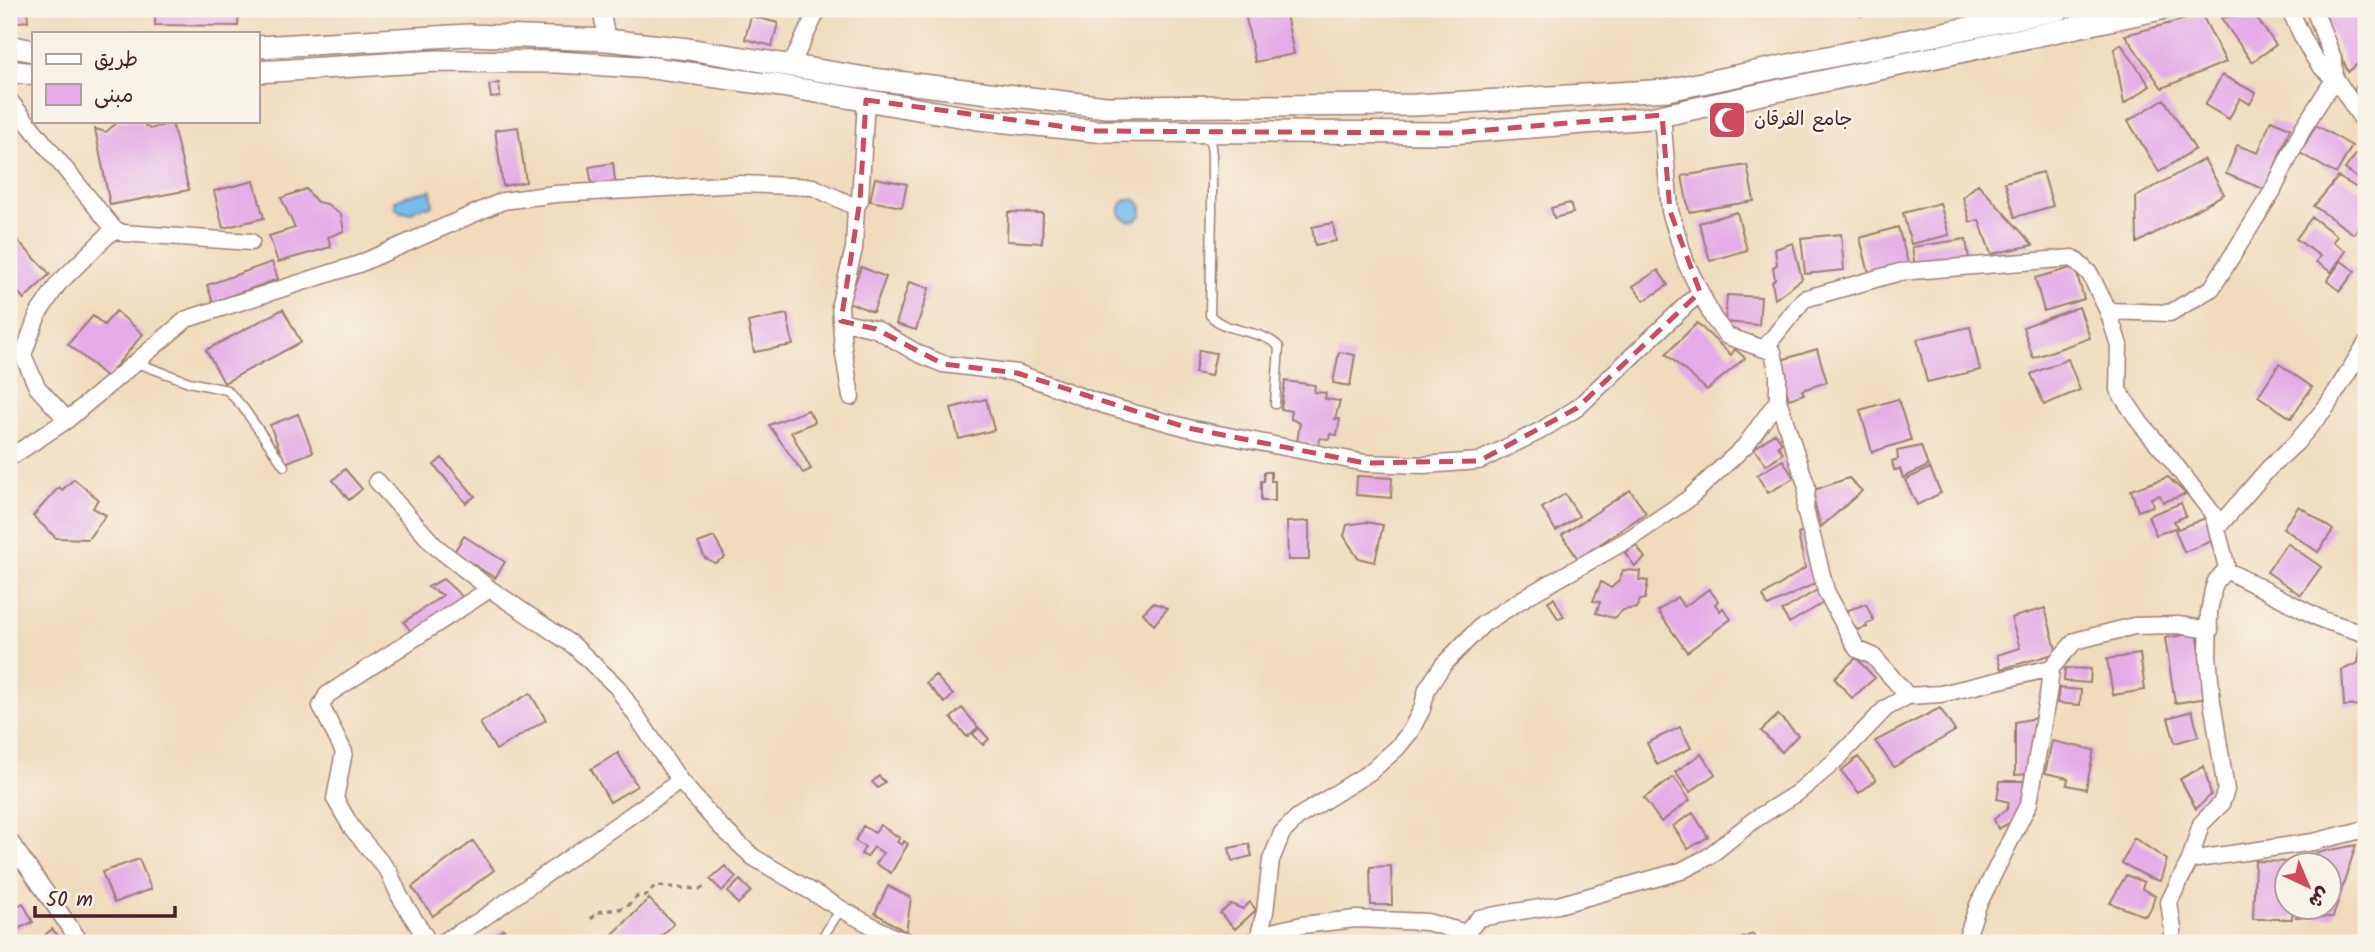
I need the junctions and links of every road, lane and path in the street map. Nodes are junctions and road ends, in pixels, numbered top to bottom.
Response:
1 (601, 9) edge
2 (818, 9) edge
3 (2161, 9) edge
4 (2290, 9) edge
5 (2314, 9) edge
6 (2049, 10) edge
7 (607, 40) junction
8 (259, 47) edge
9 (23, 49) edge
10 (791, 65) junction
11 (259, 72) edge
12 (17, 75) edge
13 (2335, 78) junction
14 (9, 100) edge
15 (866, 100) junction
16 (1662, 115) junction
17 (2366, 125) edge
18 (1209, 130) junction
19 (856, 207) junction
20 (114, 229) junction
21 (251, 242) dead end
22 (1700, 292) junction
23 (2108, 310) junction
24 (841, 321) junction
25 (2366, 344) edge
26 (1764, 349) junction
27 (137, 363) junction
28 (851, 397) dead end
29 (1778, 400) junction
30 (1275, 404) dead end
31 (67, 420) junction
32 (9, 458) edge
33 (284, 466) dead end
34 (377, 481) dead end
35 (2217, 528) junction
36 (2226, 570) junction
37 (490, 589) junction
38 (2210, 631) junction
39 (2366, 634) edge
40 (2051, 668) junction
41 (1908, 696) junction
42 (680, 781) junction
43 (2366, 829) edge
44 (9, 840) edge
45 (2190, 860) junction
46 (706, 886) dead end
47 (841, 909) junction
48 (591, 919) dead end
49 (1470, 938) edge
50 (1256, 939) edge
51 (81, 943) edge
52 (429, 943) edge
53 (441, 943) edge
54 (812, 943) edge
55 (912, 943) edge
56 (1965, 943) edge
57 (2170, 943) edge

1 - 7 street
2 - 10 street
3 - 16 main road
4 - 13 street
5 - 13 street
6 - 10 main road
7 - 8 main road
7 - 10 main road
9 - 12 street
11 - 15 main road
13 - 17 street
13 - 23 street
14 - 20 street
15 - 18 main road
15 - 19 street
16 - 18 main road
16 - 22 street
18 - 30 lane
19 - 24 street
19 - 27 street
20 - 21 street
20 - 31 street
22 - 24 street
22 - 26 street
23 - 26 street
23 - 35 street
24 - 28 street
25 - 35 street
26 - 29 street
27 - 31 street
27 - 33 lane
29 - 41 street
29 - 50 street
31 - 32 street
34 - 37 street
35 - 36 street
36 - 38 street
36 - 39 street
37 - 42 street
37 - 52 street
38 - 40 street
38 - 45 street
40 - 41 street
40 - 56 street
41 - 49 street
42 - 47 street
42 - 53 street
43 - 45 street
44 - 51 street
45 - 57 street
46 - 48 path
47 - 54 lane
47 - 55 street
49 - 50 street

